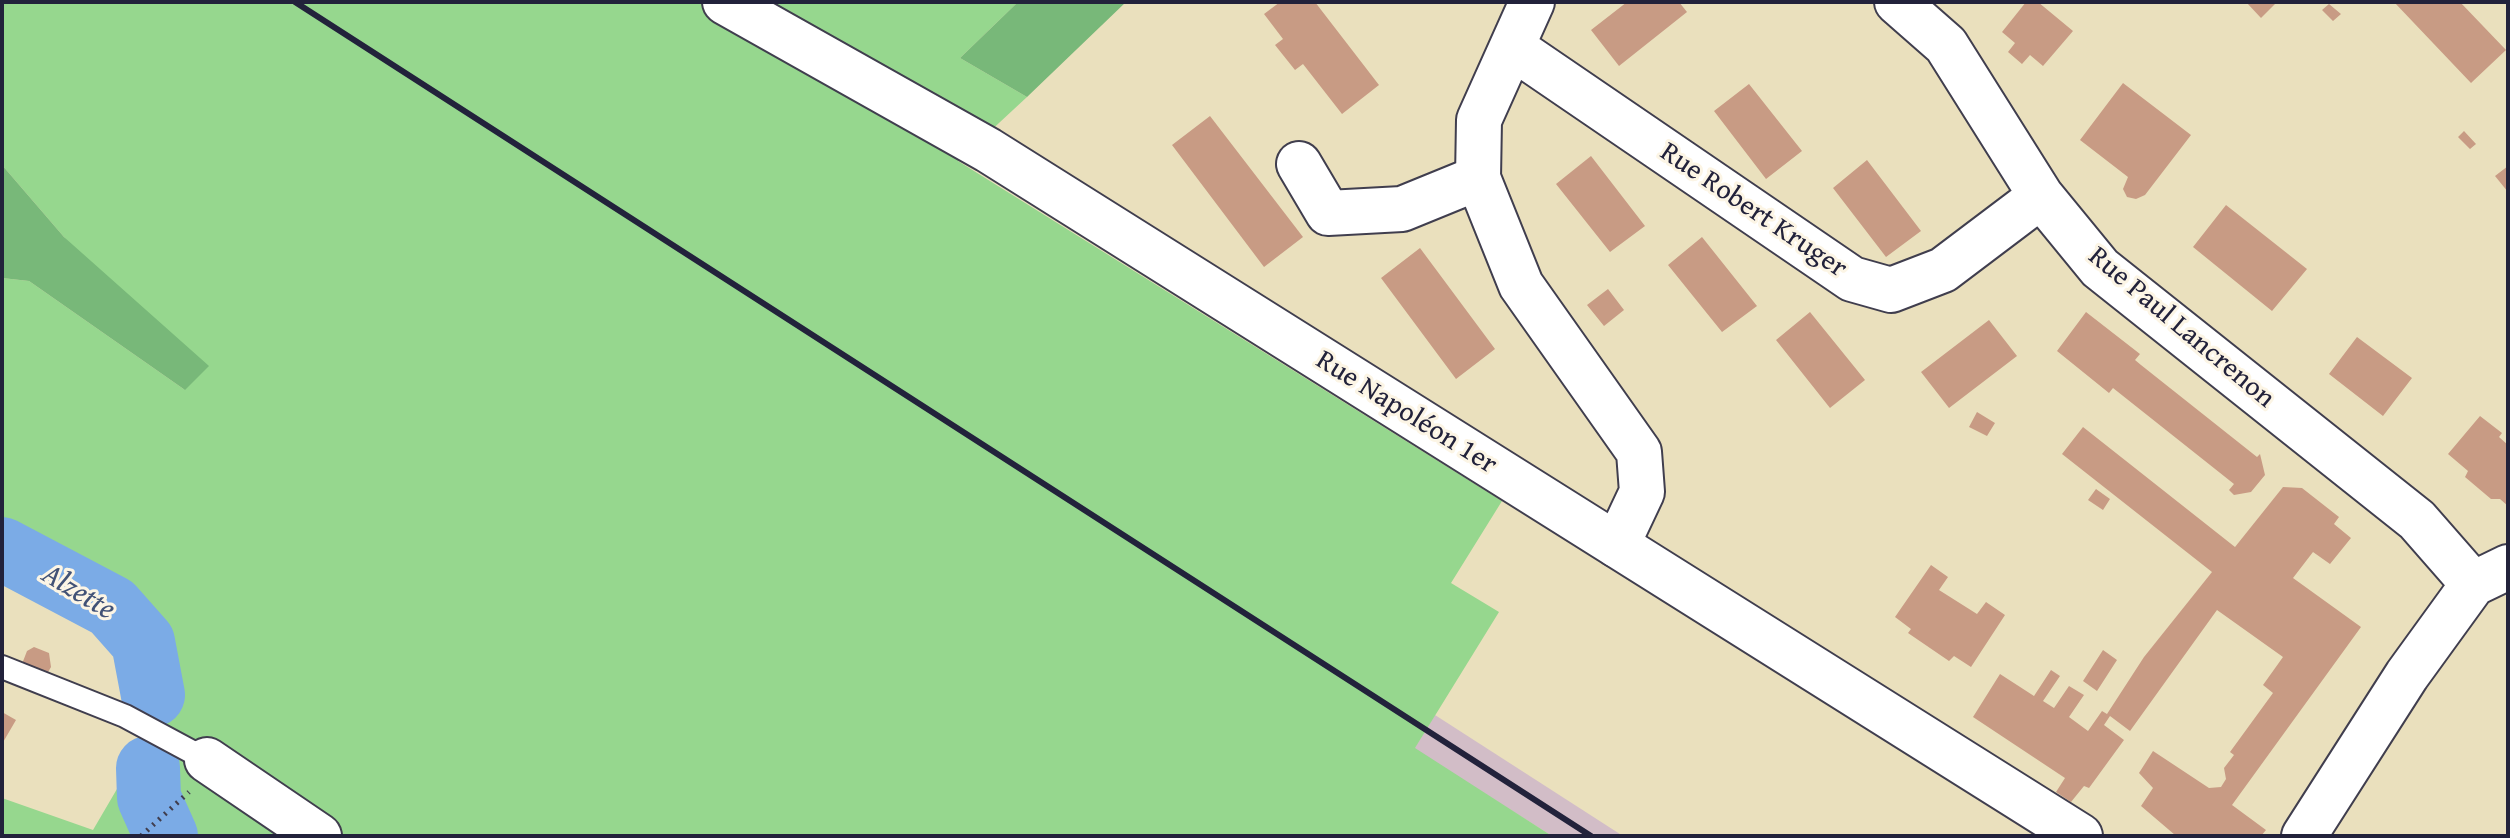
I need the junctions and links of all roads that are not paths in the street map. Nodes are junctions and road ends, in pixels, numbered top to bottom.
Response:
1 (725, 2) edge
2 (1532, 2) edge
3 (1897, 2) edge
4 (1512, 47) junction
5 (1299, 164) dead end
6 (1478, 178) junction
7 (2041, 196) junction
8 (1617, 545) junction
9 (2491, 575) edge
10 (2, 667) edge
11 (197, 777) joint
12 (319, 836) edge
13 (2080, 836) edge
14 (2304, 836) edge

1 - 8 street, Rue Napoléon 1er
2 - 4 street
3 - 7 street, Rue Paul Lancrenon
4 - 6 street
4 - 7 street, Rue Robert Kruger
5 - 6 street
6 - 8 street
7 - 9 street, Rue Paul Lancrenon
8 - 13 street, Rue Napoléon 1er
9 - 14 street
10 - 11 lane
11 - 12 street

